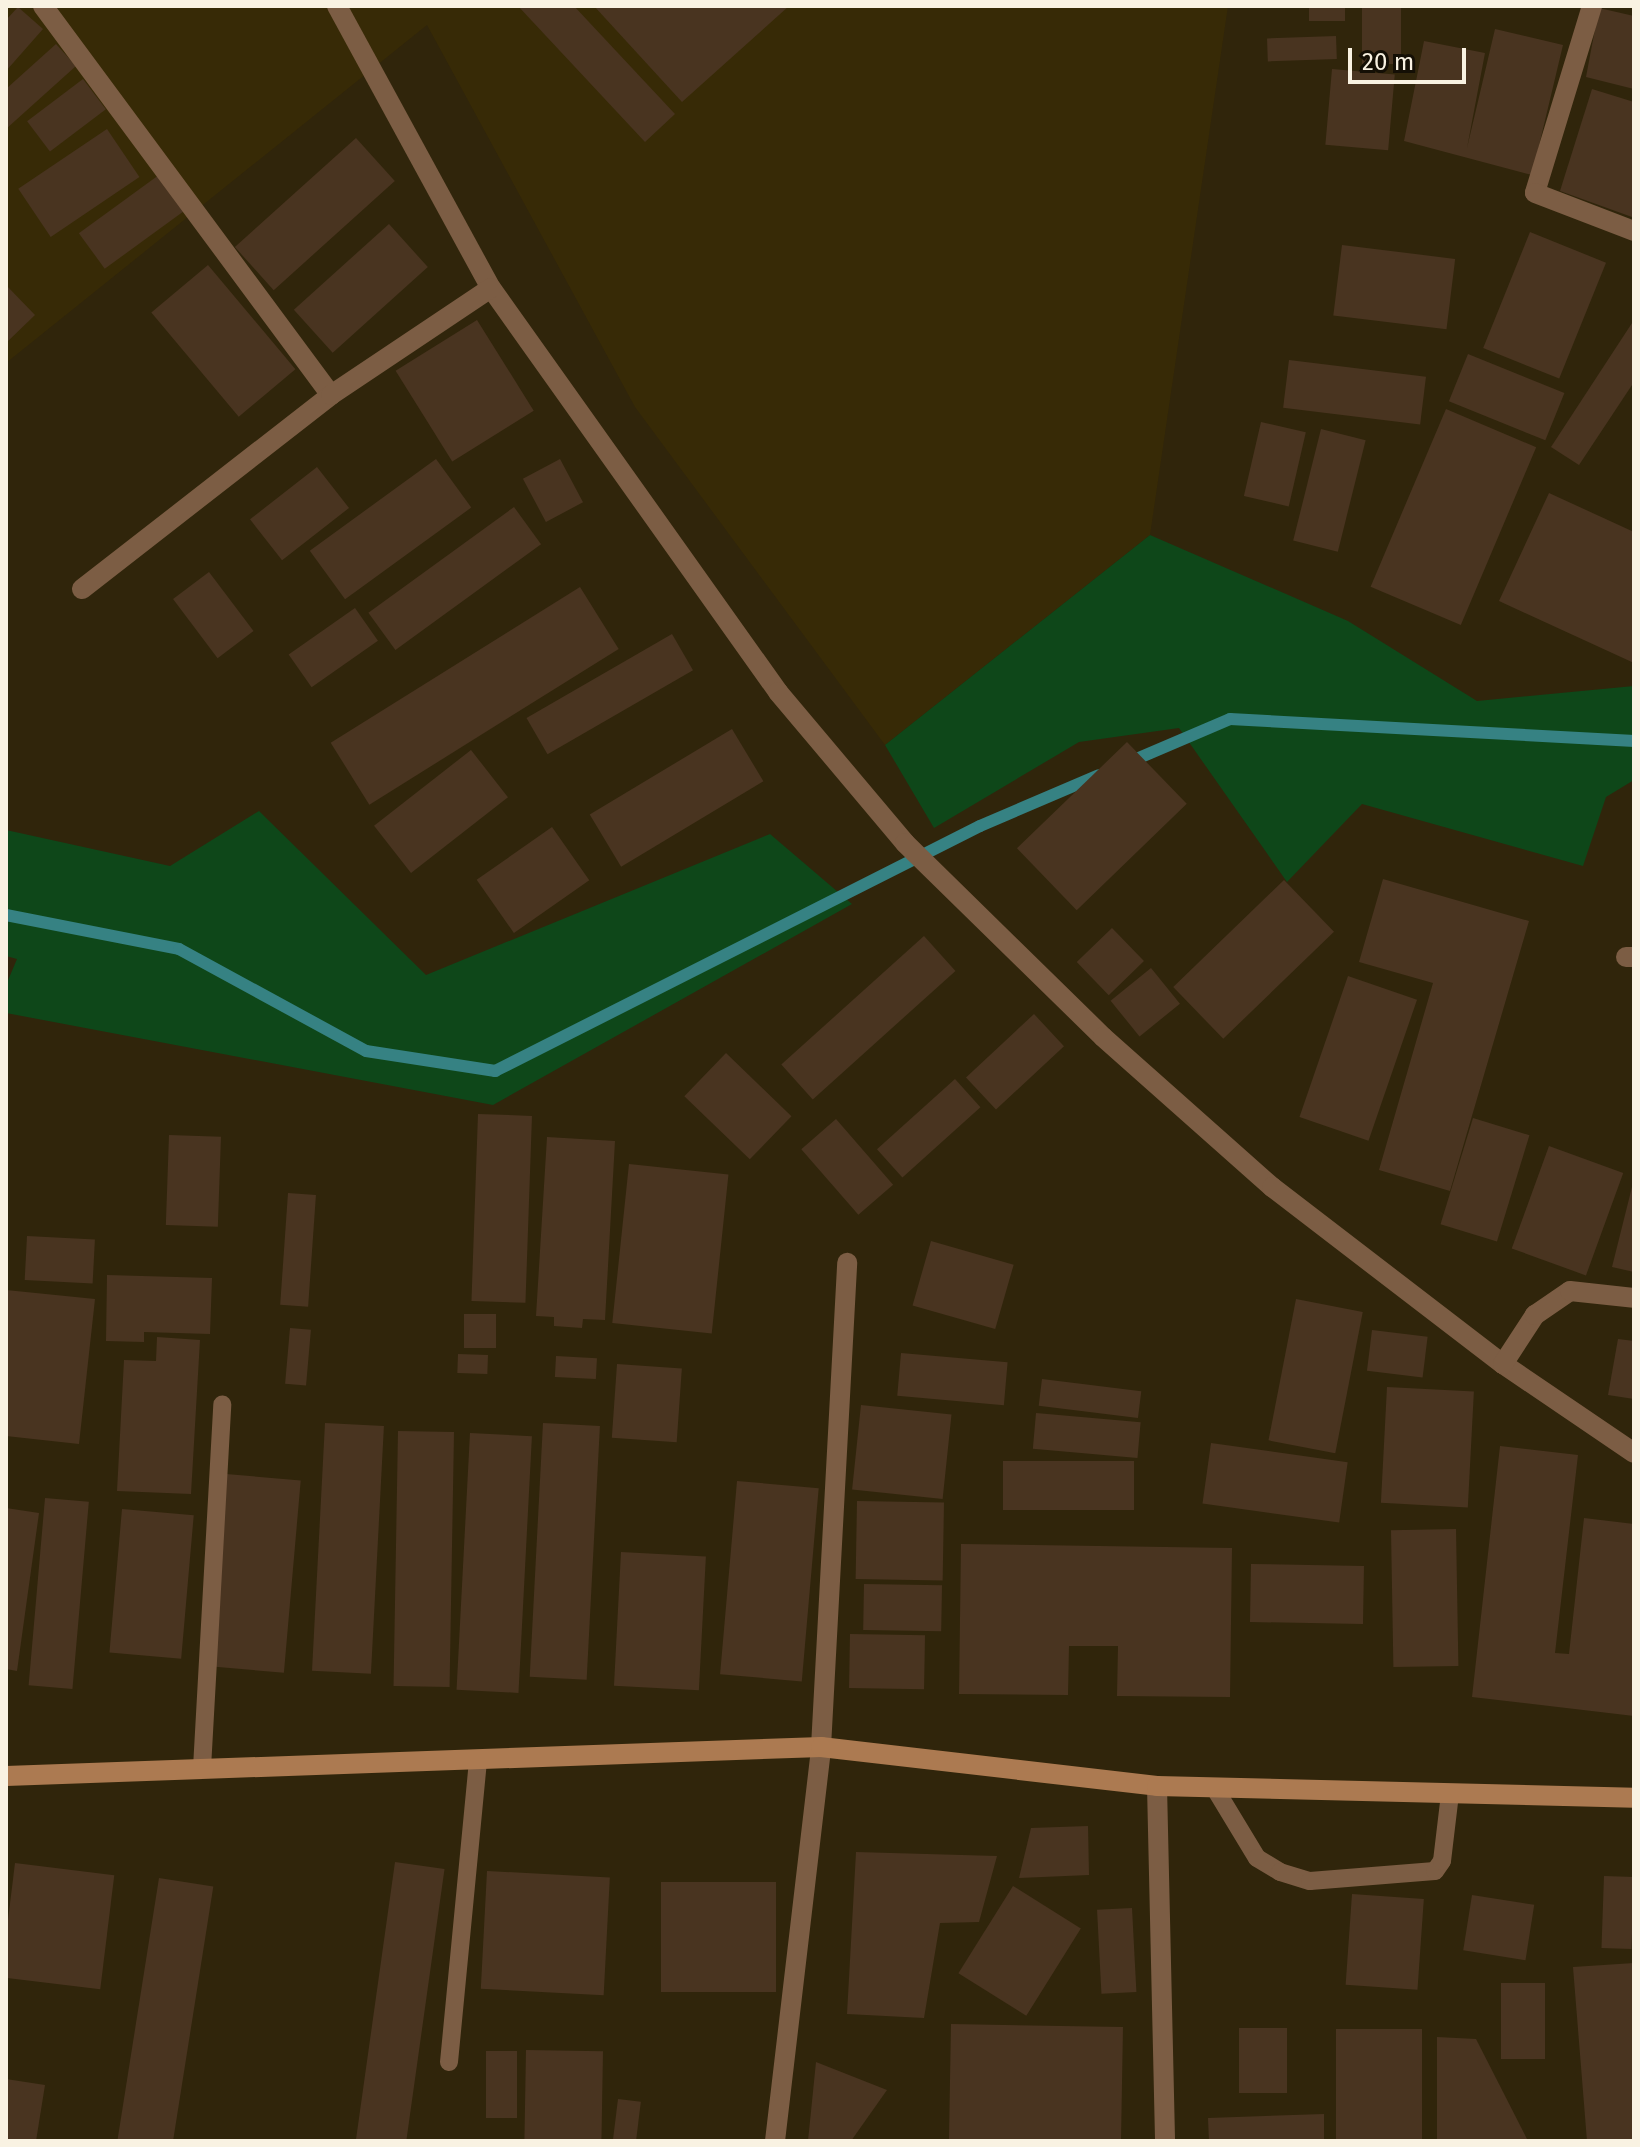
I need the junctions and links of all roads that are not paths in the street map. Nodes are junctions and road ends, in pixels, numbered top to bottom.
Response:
1 (43, 6) edge
2 (337, 6) edge
3 (1592, 6) edge
4 (1634, 231) edge
5 (491, 288) junction
6 (331, 395) junction
7 (82, 589) dead end
8 (847, 1263) dead end
9 (1634, 1298) edge
10 (1503, 1364) junction
11 (222, 1405) dead end
12 (1634, 1453) edge
13 (821, 1747) junction
14 (478, 1760) junction
15 (202, 1768) junction
16 (6, 1776) edge
17 (1157, 1786) junction
18 (1214, 1787) junction
19 (1450, 1794) junction
20 (1634, 1798) edge
21 (449, 2062) dead end
22 (775, 2141) edge
23 (1165, 2141) edge

1 - 6 street
2 - 5 street
3 - 4 street
5 - 6 street
5 - 10 street
6 - 7 street
8 - 13 street
9 - 10 street
10 - 12 street
11 - 15 lane
13 - 14 main road
13 - 17 main road
13 - 22 street
14 - 15 main road
14 - 21 lane
15 - 16 main road
17 - 18 main road
17 - 23 street
18 - 19 main road
18 - 19 lane
19 - 20 main road

